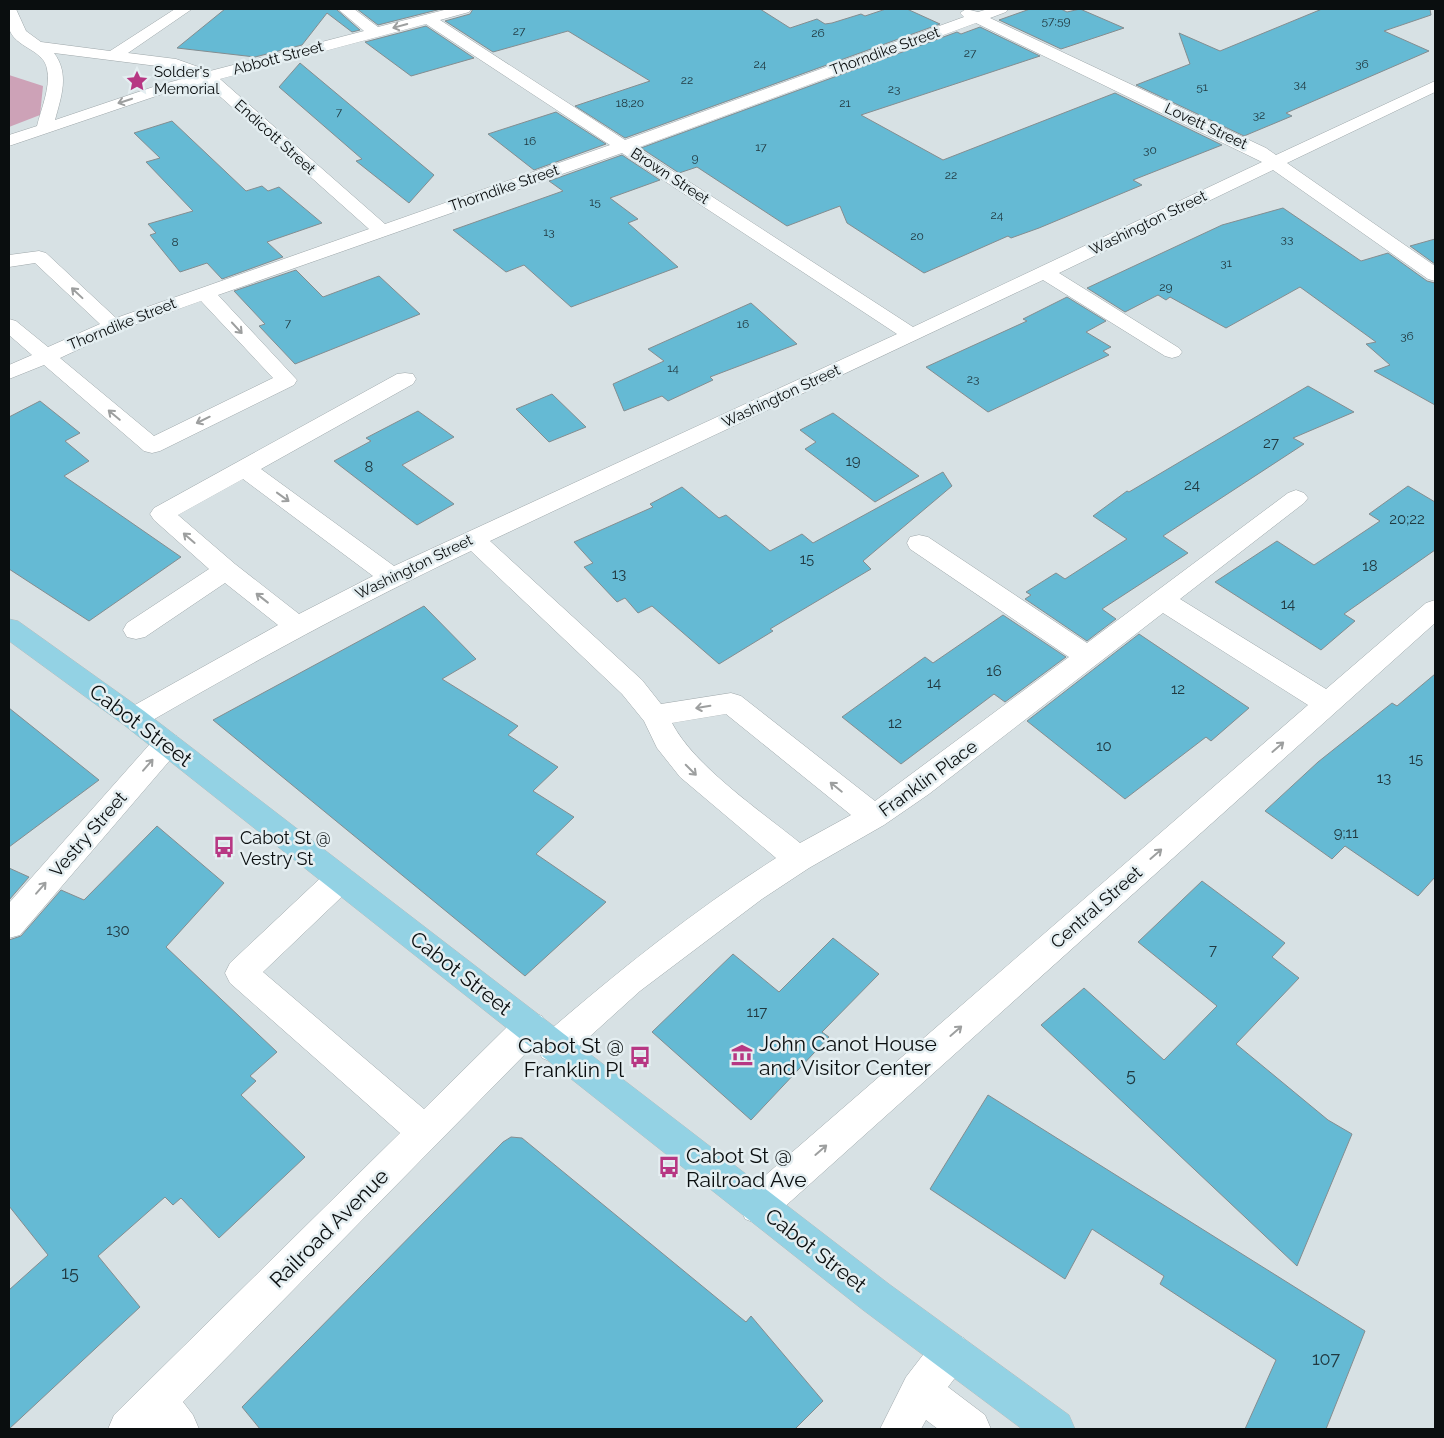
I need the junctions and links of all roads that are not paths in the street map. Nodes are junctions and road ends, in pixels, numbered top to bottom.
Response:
1 (9, 9) edge
2 (185, 9) edge
3 (345, 9) edge
4 (464, 9) edge
5 (958, 9) edge
6 (1001, 9) edge
7 (976, 17) junction
8 (427, 18) junction
9 (12, 24) edge
10 (374, 32) junction
11 (40, 47) junction
12 (113, 56) junction
13 (207, 76) junction
14 (1435, 86) edge
15 (45, 127) junction
16 (9, 141) edge
17 (625, 146) junction
18 (1275, 162) junction
19 (381, 230) junction
20 (9, 261) edge
21 (1044, 272) junction
22 (1435, 275) edge
23 (204, 292) junction
24 (9, 325) edge
25 (112, 326) junction
26 (912, 335) junction
27 (1172, 352) dead end
28 (46, 356) junction
29 (9, 373) edge
30 (405, 379) dead end
31 (244, 468) junction
32 (1296, 498) dead end
33 (474, 539) junction
34 (919, 543) dead end
35 (226, 570) junction
36 (392, 577) junction
37 (1162, 600) junction
38 (1435, 609) edge
39 (297, 626) junction
40 (9, 628) edge
41 (136, 630) dead end
42 (1088, 657) junction
43 (1327, 703) junction
44 (656, 715) junction
45 (134, 718) junction
46 (167, 744) junction
47 (874, 817) junction
48 (798, 859) junction
49 (340, 879) junction
50 (9, 925) edge
51 (542, 1037) junction
52 (424, 1132) junction
53 (758, 1206) junction
54 (950, 1352) junction
55 (920, 1391) junction
56 (168, 1415) edge
57 (128, 1429) edge
58 (900, 1429) edge
59 (971, 1429) edge
60 (1055, 1429) edge

1 - 9 street
2 - 12 street
3 - 10 street
4 - 8 street, Abbott Street
5 - 7 street, Lovett Street
6 - 7 street, Thorndike Street
7 - 17 street, Thorndike Street
7 - 18 street, Lovett Street
8 -> 10 street, Abbott Street
8 - 17 street, Brown Street
9 - 11 street
10 - 13 street, Abbott Street
11 - 12 street, Endicott Street
11 - 15 street
12 - 13 street, Endicott Street
13 -> 15 street, Abbott Street
13 - 19 street, Endicott Street
14 - 18 street, Washington Street
15 - 16 street, Abbott Street
17 - 19 street, Thorndike Street
17 - 26 street, Brown Street
18 - 21 street, Washington Street
18 - 22 street, Lovett Street
19 - 23 street, Thorndike Street
25 -> 20 street
21 - 26 street, Washington Street
21 - 27 street
23 - 25 street, Thorndike Street
23 -> 28 street
24 - 28 street
25 - 28 street, Thorndike Street
26 - 33 street, Washington Street
28 - 29 street, Thorndike Street
30 - 31 street
35 -> 31 street
31 -> 36 street
32 - 37 street, Franklin Place
33 - 36 street, Washington Street
33 - 44 street
34 - 42 street
39 -> 35 street
35 - 41 street
36 - 39 street, Washington Street
37 - 42 street, Franklin Place
37 - 43 street
38 - 43 street, Central Street
39 - 45 street, Washington Street
40 - 45 main road, Cabot Street
42 - 47 street, Franklin Place
53 -> 43 street, Central Street
47 -> 44 street
44 -> 48 street
45 - 46 main road, Cabot Street
46 - 49 main road, Cabot Street
50 -> 46 street, Vestry Street
47 - 48 street, Franklin Place
48 - 51 street, Franklin Place
49 - 51 main road, Cabot Street
49 - 52 street
51 - 52 street, Railroad Avenue
51 - 53 main road, Cabot Street
52 - 56 street, Railroad Avenue
53 - 54 main road, Cabot Street
54 - 55 street
54 - 60 main road, Cabot Street
55 - 58 street
55 - 59 street
56 - 57 street, Railroad Avenue

